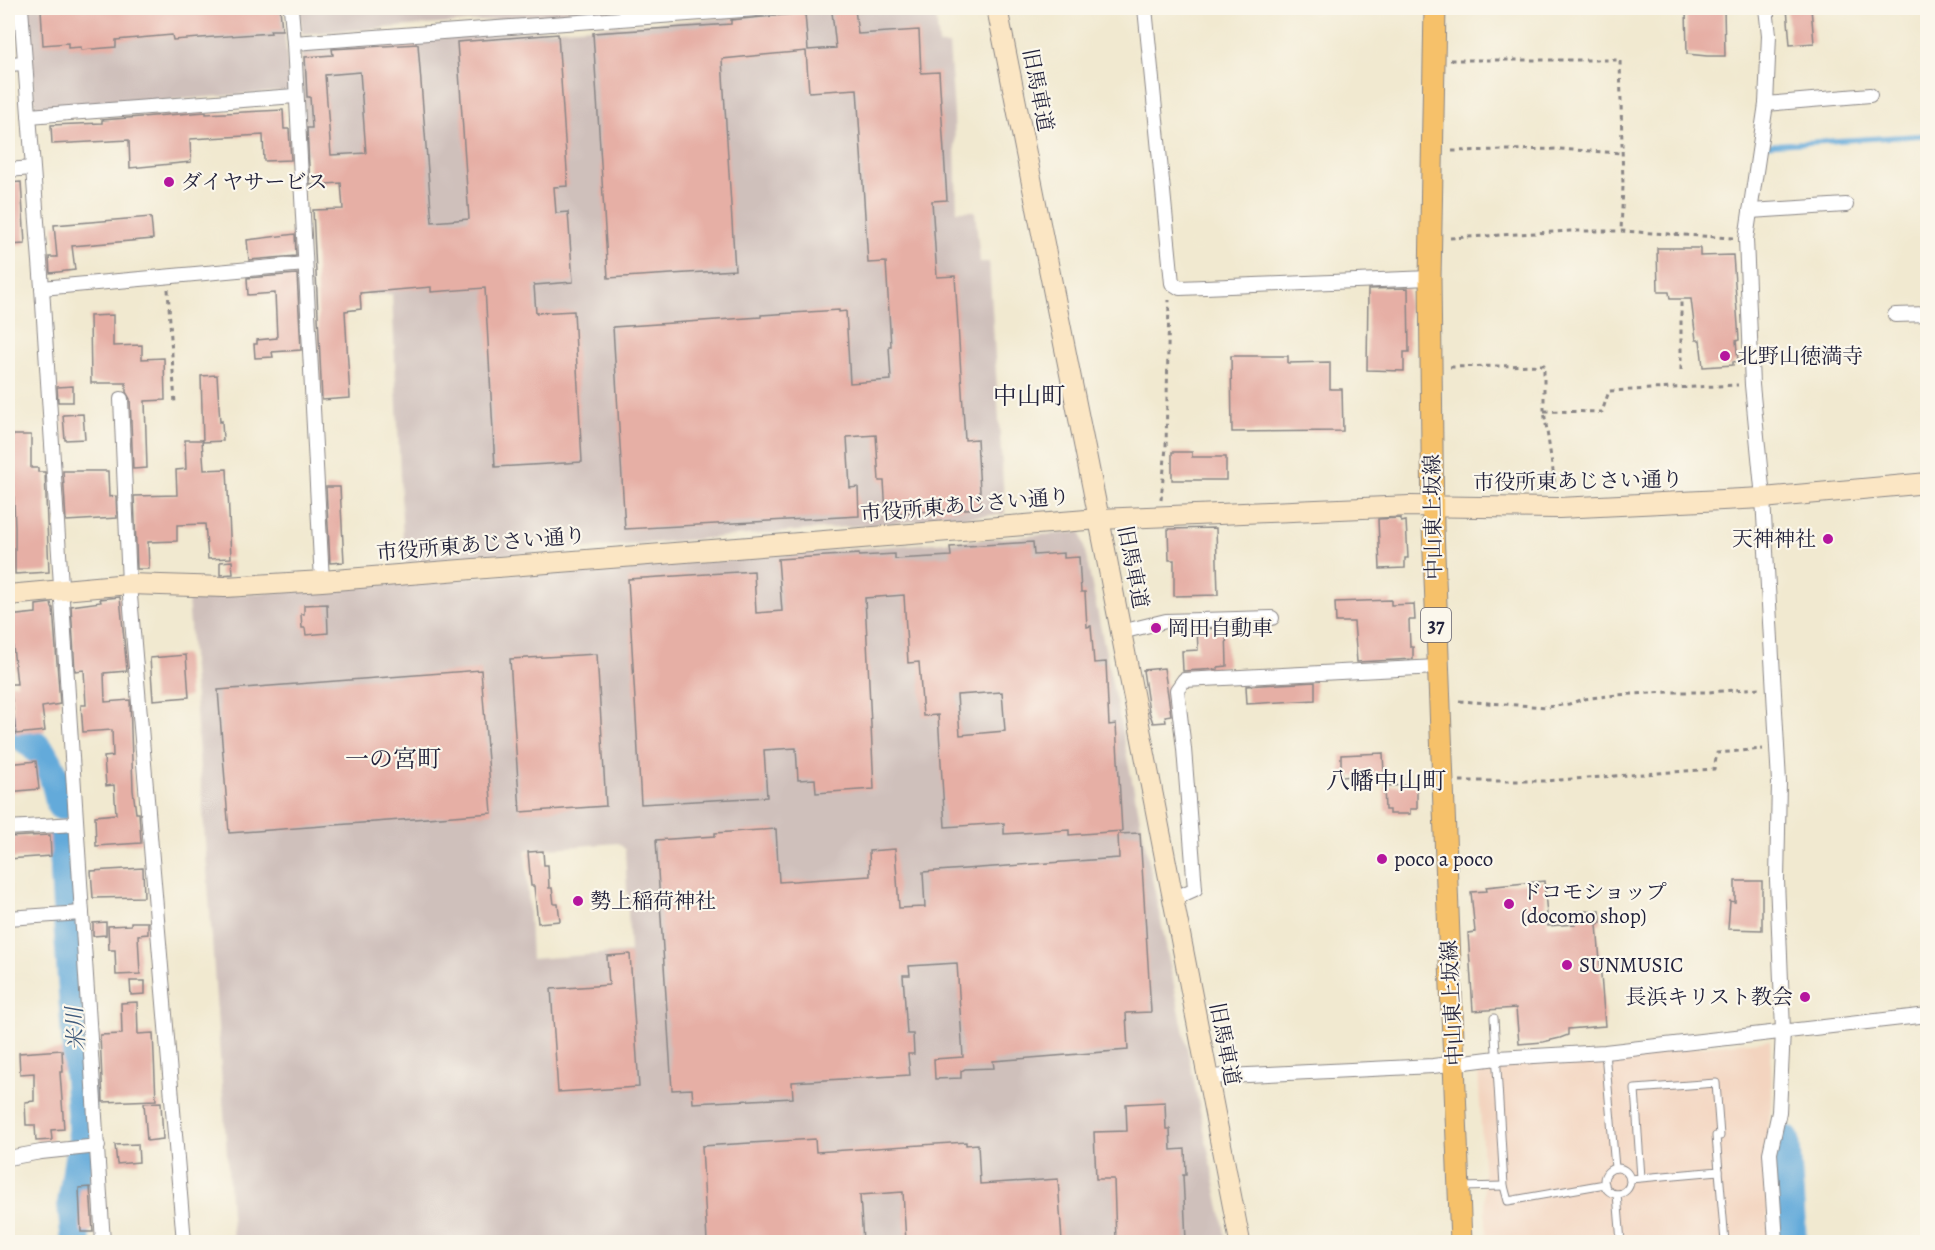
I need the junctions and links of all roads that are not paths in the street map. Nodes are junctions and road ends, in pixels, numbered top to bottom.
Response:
1 (21, 8) edge
2 (291, 8) edge
3 (770, 8) edge
4 (997, 8) edge
5 (1145, 8) edge
6 (1435, 8) edge
7 (1766, 8) edge
8 (294, 43) junction
9 (25, 63) junction
10 (8, 64) edge
11 (1870, 95) dead end
12 (295, 96) junction
13 (1766, 104) junction
14 (29, 116) junction
15 (32, 168) junction
16 (8, 170) edge
17 (1846, 205) dead end
18 (1750, 211) junction
19 (305, 264) junction
20 (1430, 278) junction
21 (42, 288) junction
22 (1928, 314) edge
23 (1895, 315) dead end
24 (121, 399) dead end
25 (1928, 483) edge
26 (1763, 498) junction
27 (1432, 506) junction
28 (1099, 519) junction
29 (322, 581) junction
30 (129, 584) junction
31 (61, 590) junction
32 (8, 595) edge
33 (1272, 618) dead end
34 (1121, 632) junction
35 (1437, 667) junction
36 (76, 824) junction
37 (8, 828) edge
38 (1173, 898) junction
39 (82, 913) junction
40 (8, 918) edge
41 (1928, 1016) edge
42 (1494, 1018) dead end
43 (1783, 1031) junction
44 (1605, 1052) junction
45 (1497, 1058) junction
46 (1455, 1063) junction
47 (1207, 1077) junction
48 (98, 1146) junction
49 (8, 1158) edge
50 (1614, 1168) junction
51 (1719, 1171) junction
52 (1641, 1178) junction
53 (1630, 1179) junction
54 (1605, 1184) junction
55 (1504, 1186) junction
56 (1459, 1187) junction
57 (1617, 1194) junction
58 (104, 1242) edge
59 (184, 1242) edge
60 (1240, 1242) edge
61 (1461, 1242) edge
62 (1621, 1242) edge
63 (1725, 1242) edge
64 (1776, 1242) edge

1 - 9 street
2 - 8 street
3 - 8 street
4 - 28 street, 旧馬車道
5 - 20 street
6 - 20 main road, 中山東上坂線 / 37
7 - 13 street
8 - 12 street
9 - 10 street
9 - 14 street
11 - 13 street
12 - 14 street
12 - 19 street
13 - 18 street
14 - 15 street
15 - 16 street
15 - 21 street
17 - 18 street
18 - 26 street
19 - 21 street
19 - 29 street
20 - 27 main road, 中山東上坂線 / 37
21 - 31 street
22 - 23 street
24 - 30 street
25 - 26 street, 市役所東あじさい通り
26 - 27 street, 市役所東あじさい通り
26 - 43 street
27 - 28 street, 市役所東あじさい通り
27 - 35 main road, 中山東上坂線 / 37
28 - 29 street, 市役所東あじさい通り
28 - 34 street, 旧馬車道
29 - 30 street, 市役所東あじさい通り
30 - 31 street, 市役所東あじさい通り
30 - 59 street
31 - 32 street, 市役所東あじさい通り
31 - 36 street
33 - 34 street
34 - 38 street, 旧馬車道
35 - 38 street
35 - 46 main road, 中山東上坂線 / 37
36 - 37 street
36 - 39 street
38 - 47 street, 旧馬車道
39 - 40 street
39 - 48 street
41 - 43 street
42 - 45 lane
43 - 44 street
43 - 64 street
44 - 45 street
44 - 50 lane
45 - 46 street
45 - 55 lane
46 - 47 street
46 - 56 main road, 中山東上坂線 / 37
47 - 60 street, 旧馬車道
48 - 49 street
48 - 58 street
50 - 53 lane
50 - 54 lane
51 - 52 lane
51 - 52 lane
51 - 63 lane
52 - 53 lane
53 - 57 lane
54 - 55 lane
54 - 57 lane
55 - 56 lane
56 - 61 main road, 中山東上坂線 / 37
57 - 62 lane

